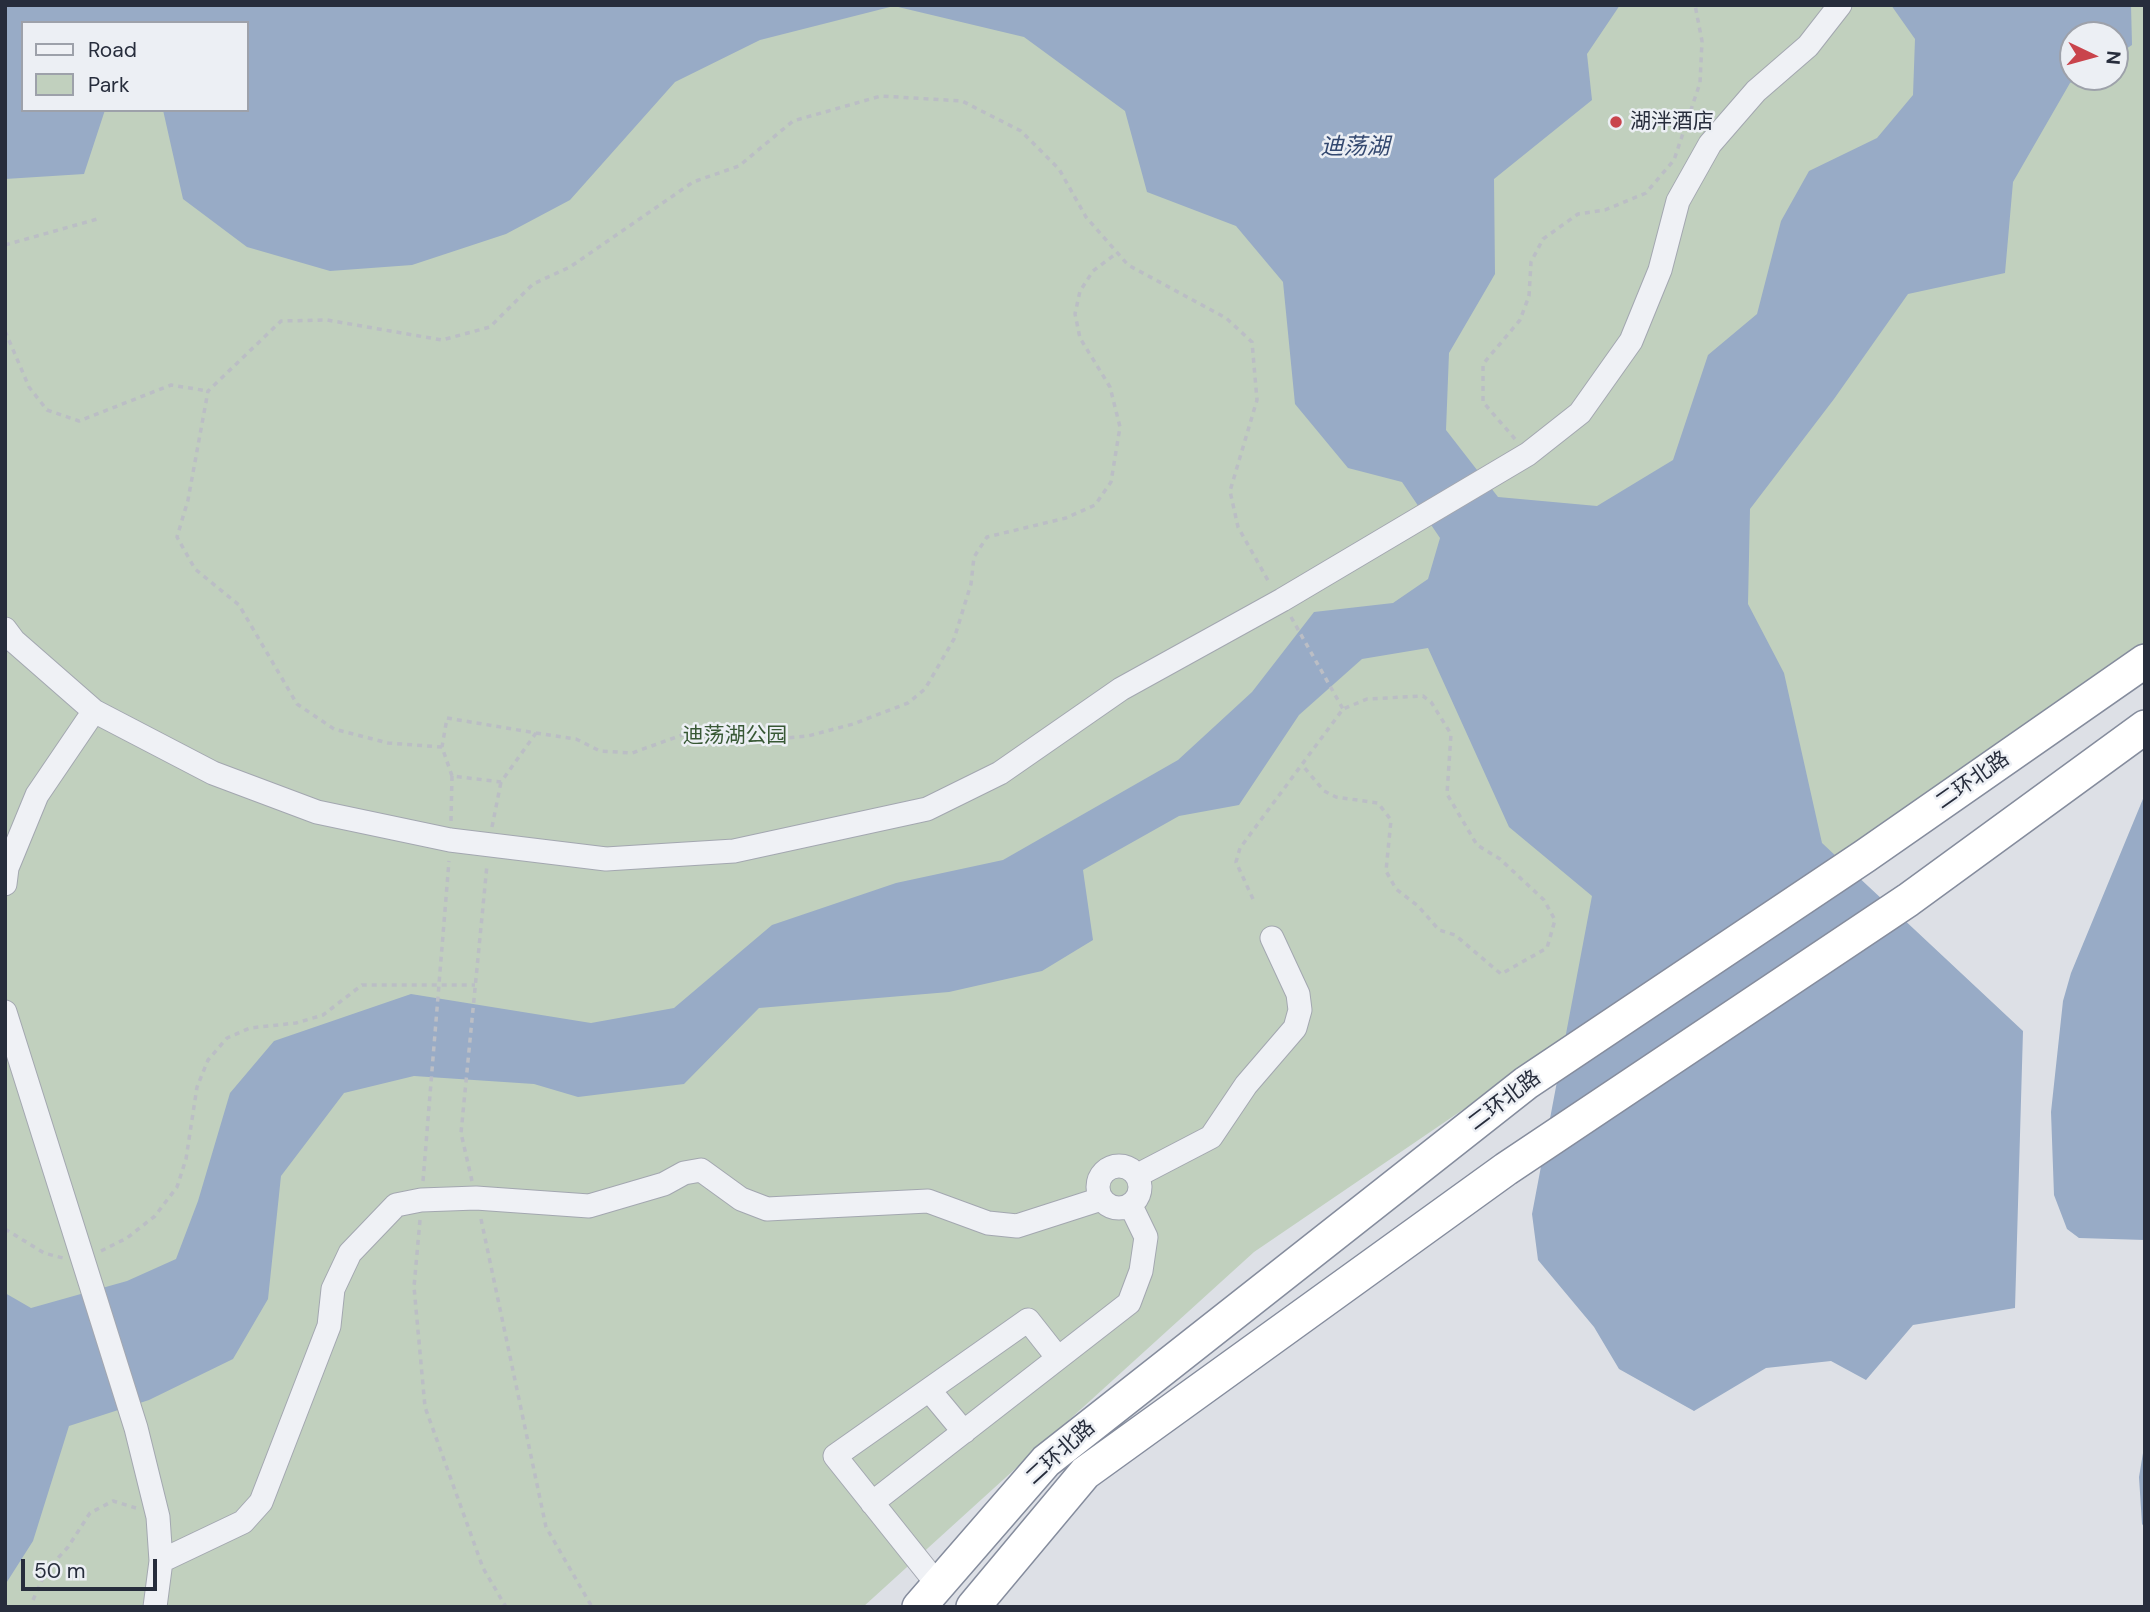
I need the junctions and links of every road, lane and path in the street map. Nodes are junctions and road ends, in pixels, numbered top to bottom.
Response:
1 (1695, 5) edge
2 (1840, 7) edge
3 (101, 218) dead end
4 (5, 245) edge
5 (1117, 253) junction
6 (5, 331) edge
7 (208, 391) junction
8 (1528, 454) junction
9 (1282, 600) junction
10 (5, 629) edge
11 (2145, 661) edge
12 (1343, 709) junction
13 (94, 711) junction
14 (2145, 727) edge
15 (537, 733) junction
16 (442, 747) junction
17 (1303, 766) junction
18 (453, 776) junction
19 (501, 782) junction
20 (450, 840) junction
21 (489, 845) junction
22 (5, 884) edge
23 (1253, 899) dead end
24 (1272, 938) dead end
25 (440, 983) junction
26 (475, 985) junction
27 (5, 1012) edge
28 (1138, 1175) junction
29 (476, 1198) junction
30 (1101, 1199) junction
31 (421, 1200) junction
32 (1131, 1206) junction
33 (5, 1229) edge
34 (83, 1261) junction
35 (1058, 1358) junction
36 (930, 1391) junction
37 (964, 1432) junction
38 (872, 1503) junction
39 (158, 1517) junction
40 (161, 1561) junction
41 (929, 1596) edge
42 (33, 1600) dead end
43 (155, 1607) edge
44 (506, 1607) edge
45 (592, 1607) edge
46 (973, 1607) edge

1 - 8 path
2 - 8 lane
3 - 4 path
5 - 7 path
5 - 9 path
5 - 15 path
6 - 7 path
7 - 16 path
8 - 9 lane
9 - 12 path
9 - 21 lane
10 - 13 lane
11 - 41 highway, 二环北路
12 - 17 path
12 - 17 path
13 - 20 lane
13 - 22 lane
14 - 46 highway, 二环北路
15 - 16 path
15 - 19 path
16 - 18 path
17 - 23 path
18 - 19 path
18 - 20 path
19 - 21 path
20 - 21 lane
20 - 25 path
21 - 26 path
24 - 28 lane
25 - 26 path
25 - 31 path
25 - 34 path
26 - 29 path
27 - 34 lane
28 - 30 lane
28 - 32 lane
29 - 30 lane
29 - 31 lane
29 - 45 path
30 - 32 lane
31 - 40 lane
31 - 44 path
32 - 35 lane
33 - 34 path
34 - 39 lane
35 - 36 lane
35 - 37 lane
36 - 37 lane
36 - 38 lane
37 - 38 lane
38 - 41 lane
39 - 40 lane
39 - 42 path
40 - 43 lane

